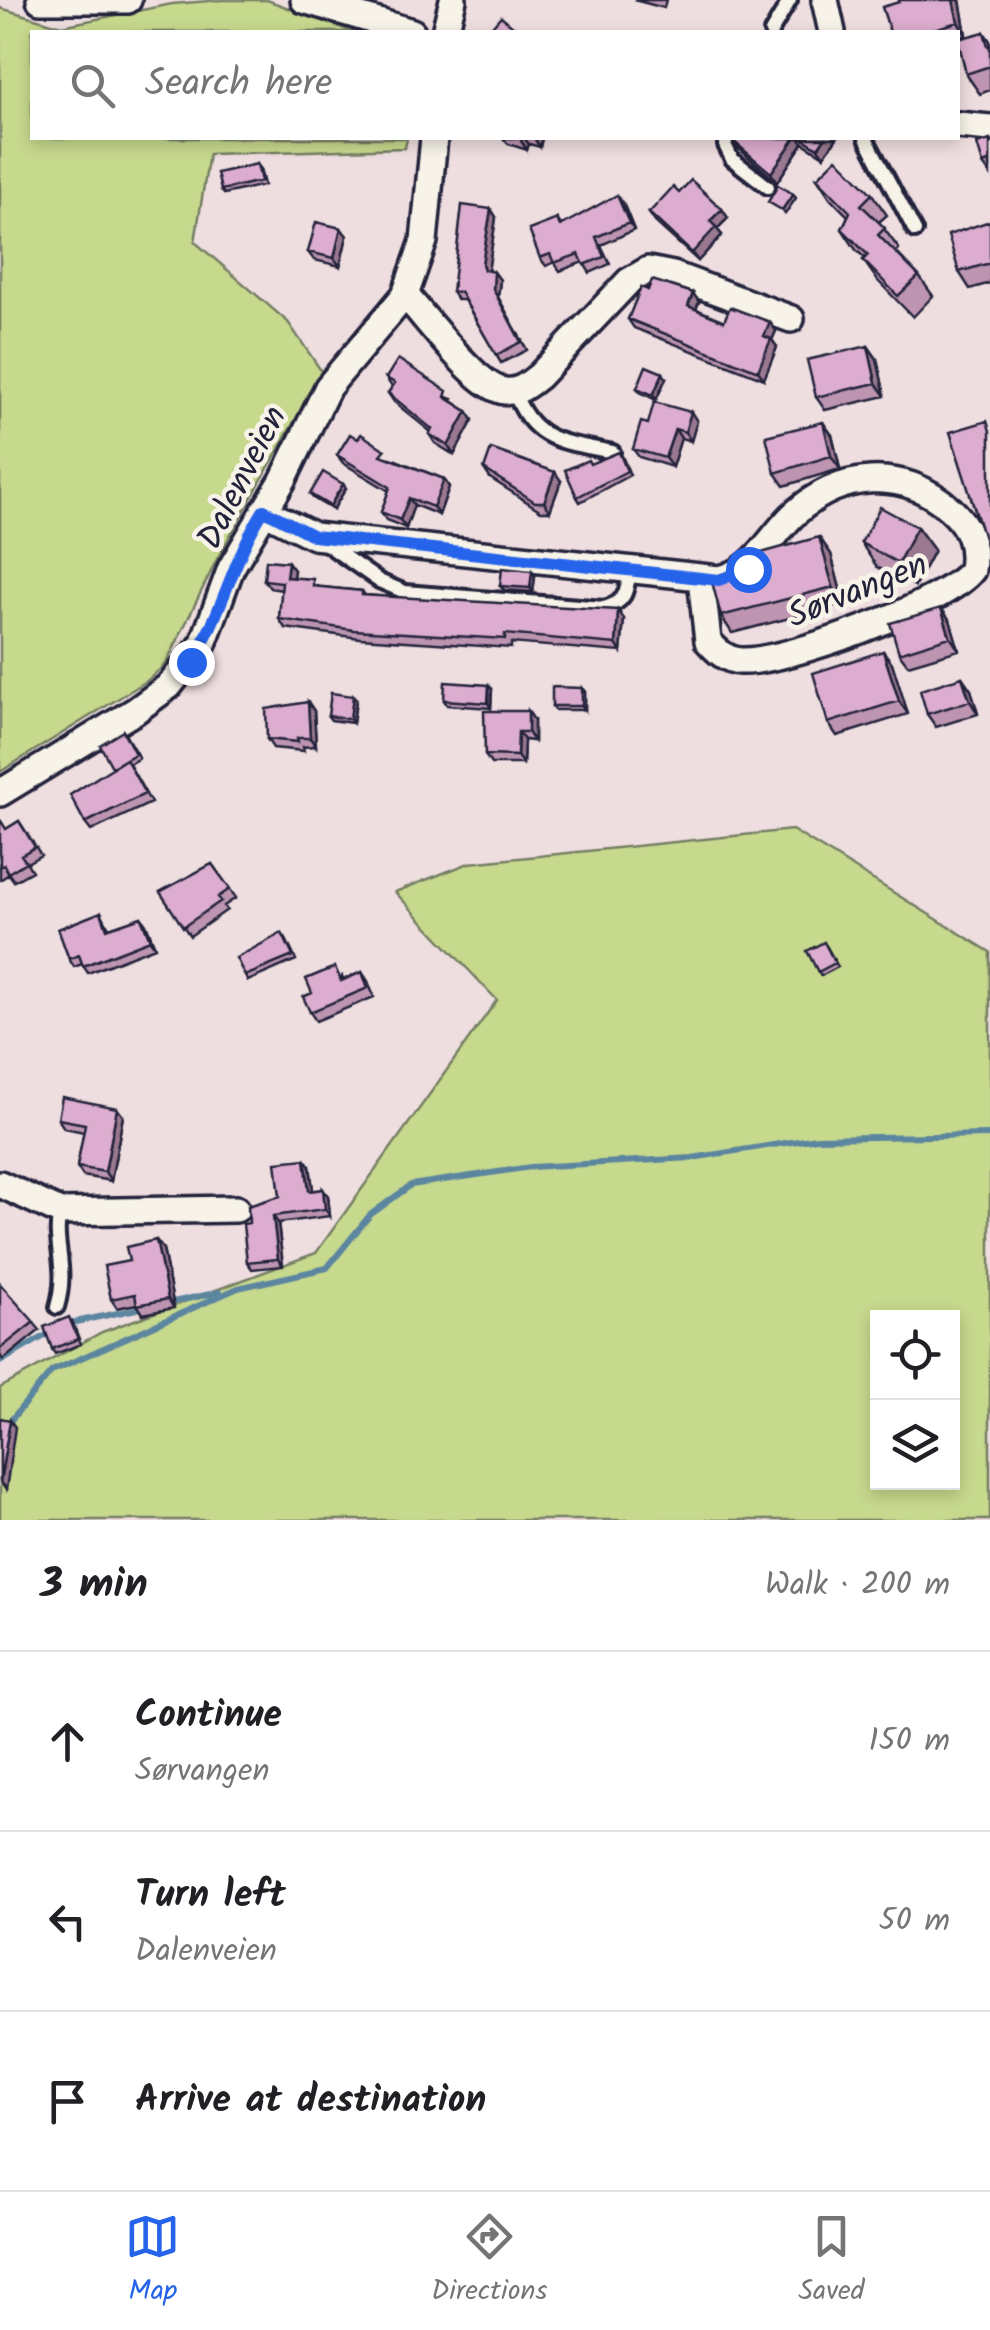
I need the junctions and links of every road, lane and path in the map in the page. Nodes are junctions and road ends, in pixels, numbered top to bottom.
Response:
1 (43, 0) edge
2 (128, 0) edge
3 (304, 0) edge
4 (452, 0) edge
5 (790, 0) edge
6 (826, 0) edge
7 (405, 30) edge
8 (445, 30) edge
9 (772, 30) edge
10 (832, 30) edge
11 (960, 125) edge
12 (990, 128) edge
13 (434, 140) edge
14 (727, 140) edge
15 (867, 140) edge
16 (768, 187) edge
17 (914, 231) dead end
18 (405, 295) junction
19 (791, 319) dead end
20 (514, 391) junction
21 (614, 452) edge
22 (264, 510) junction
23 (314, 536) junction
24 (630, 569) junction
25 (701, 578) junction
26 (0, 793) edge
27 (0, 1184) edge
28 (236, 1209) dead end
29 (60, 1212) junction
30 (57, 1307) dead end

1 - 2 street
3 - 7 street
4 - 8 street
5 - 9 lane
6 - 10 street
11 - 12 street
13 - 18 street, Dalenveien
14 - 16 lane
15 - 17 lane
18 - 20 street
18 - 22 street, Dalenveien
19 - 20 street
20 - 21 lane
22 - 23 street, Sørvangen
22 - 26 street, Dalenveien
23 - 24 street, Sørvangen
23 - 24 lane
24 - 25 street, Sørvangen
25 - 25 street, Sørvangen
27 - 29 street
28 - 29 street
29 - 30 lane

